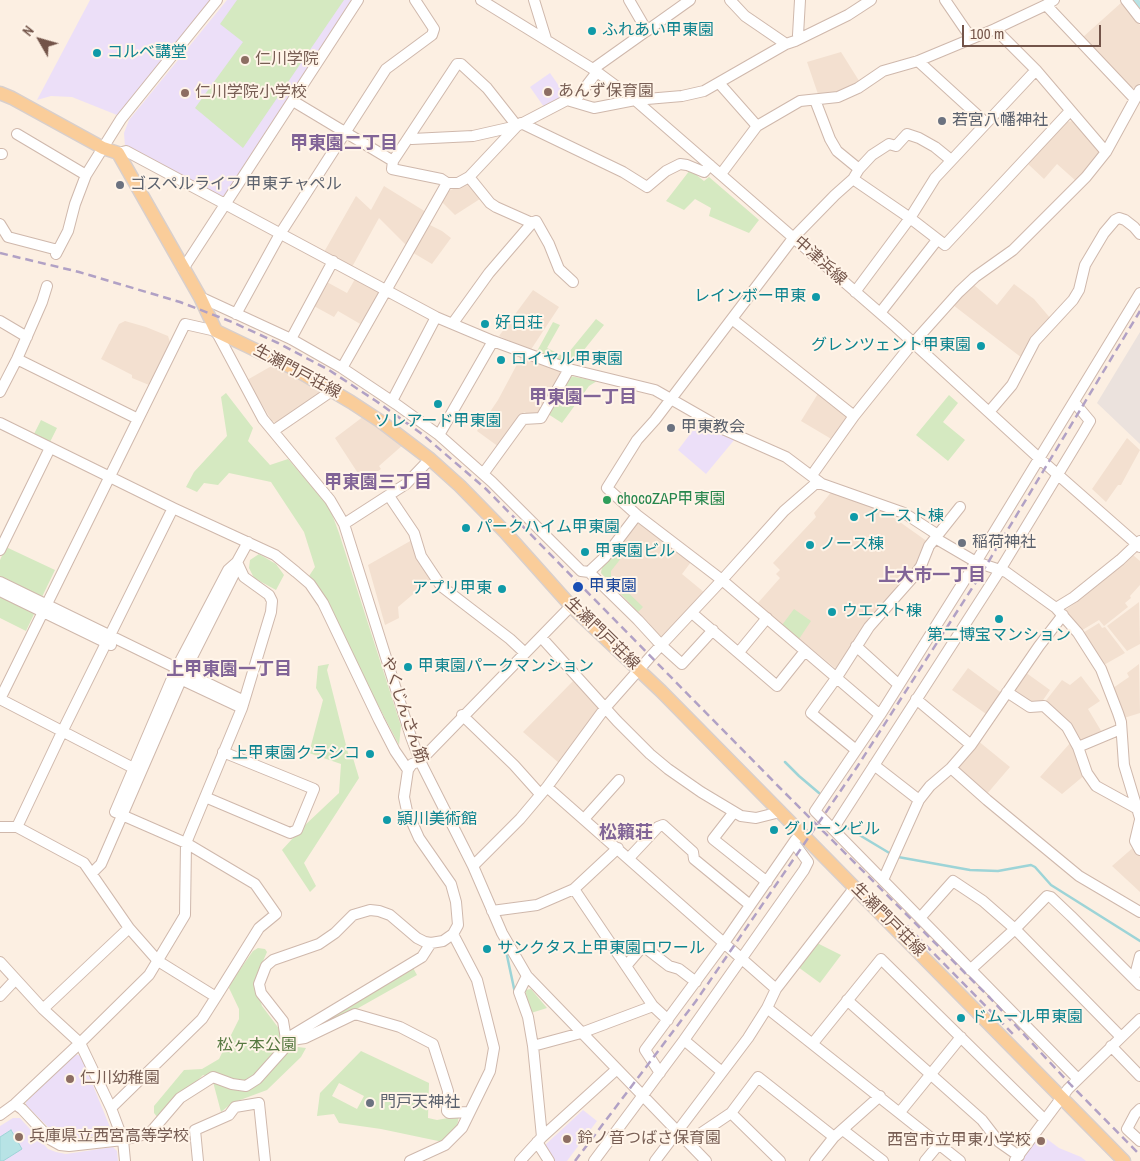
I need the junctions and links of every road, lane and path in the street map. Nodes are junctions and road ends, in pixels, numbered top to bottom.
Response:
1 (217, 0) edge
2 (358, 0) edge
3 (415, 0) edge
4 (481, 0) edge
5 (534, 0) edge
6 (629, 0) edge
7 (690, 0) edge
8 (730, 0) edge
9 (800, 0) edge
10 (871, 0) edge
11 (946, 0) edge
12 (1126, 0) edge
13 (1050, 3) edge
14 (1140, 18) edge
15 (995, 29) junction
16 (647, 31) junction
17 (971, 38) junction
18 (800, 39) junction
19 (546, 40) junction
20 (786, 44) junction
21 (918, 61) junction
22 (1036, 70) junction
23 (595, 71) junction
24 (720, 82) junction
25 (0, 93) edge
26 (1138, 94) edge
27 (635, 100) junction
28 (815, 100) junction
29 (293, 101) junction
30 (574, 102) junction
31 (1070, 111) junction
32 (986, 123) junction
33 (519, 125) junction
34 (757, 126) junction
35 (345, 133) junction
36 (17, 134) dead end
37 (409, 138) junction
38 (103, 148) junction
39 (1106, 152) junction
40 (118, 153) junction
41 (393, 160) junction
42 (951, 160) junction
43 (710, 165) junction
44 (859, 169) junction
45 (721, 174) junction
46 (86, 175) junction
47 (469, 177) junction
48 (853, 179) junction
49 (447, 183) junction
50 (225, 204) junction
51 (910, 218) junction
52 (532, 223) junction
53 (0, 224) edge
54 (280, 234) junction
55 (1140, 234) edge
56 (794, 237) junction
57 (937, 240) junction
58 (333, 262) junction
59 (183, 269) junction
60 (573, 282) dead end
61 (47, 286) dead end
62 (385, 289) junction
63 (855, 292) junction
64 (1140, 293) edge
65 (200, 297) junction
66 (880, 313) junction
67 (236, 314) junction
68 (436, 316) junction
69 (732, 319) junction
70 (0, 321) edge
71 (454, 323) junction
72 (216, 331) junction
73 (27, 338) junction
74 (291, 339) junction
75 (493, 341) junction
76 (914, 343) junction
77 (17, 359) junction
78 (342, 368) junction
79 (569, 368) junction
80 (333, 390) junction
81 (0, 392) edge
82 (670, 399) junction
83 (392, 401) junction
84 (1074, 402) junction
85 (989, 412) junction
86 (854, 416) junction
87 (138, 419) junction
88 (0, 423) edge
89 (273, 431) junction
90 (439, 435) junction
91 (50, 448) junction
92 (430, 459) junction
93 (1040, 459) junction
94 (483, 474) junction
95 (1058, 474) junction
96 (812, 475) junction
97 (108, 476) junction
98 (822, 484) junction
99 (389, 496) junction
100 (960, 506) dead end
101 (173, 508) junction
102 (637, 515) junction
103 (344, 524) junction
104 (936, 536) junction
105 (248, 542) junction
106 (1139, 544) edge
107 (0, 550) edge
108 (237, 562) junction
109 (976, 562) junction
110 (1000, 570) junction
111 (589, 572) junction
112 (722, 580) junction
113 (0, 582) edge
114 (0, 590) edge
115 (571, 606) junction
116 (45, 608) junction
117 (1060, 612) junction
118 (692, 613) junction
119 (767, 618) junction
120 (713, 630) junction
121 (540, 637) junction
122 (108, 640) junction
123 (661, 645) junction
124 (856, 646) junction
125 (806, 651) junction
126 (739, 652) junction
127 (525, 653) junction
128 (639, 670) junction
129 (179, 674) junction
130 (837, 677) junction
131 (899, 685) junction
132 (1007, 692) junction
133 (916, 700) junction
134 (243, 705) junction
135 (605, 708) junction
136 (880, 715) junction
137 (462, 716) junction
138 (63, 730) junction
139 (1121, 730) junction
140 (971, 745) junction
141 (1078, 746) junction
142 (856, 750) junction
143 (224, 752) junction
144 (420, 761) junction
145 (874, 765) junction
146 (951, 768) junction
147 (138, 770) junction
148 (408, 770) junction
149 (618, 780) dead end
150 (543, 791) junction
151 (205, 797) junction
152 (919, 800) junction
153 (734, 812) junction
154 (780, 812) junction
155 (122, 815) junction
156 (1139, 816) edge
157 (584, 819) junction
158 (0, 827) edge
159 (17, 827) junction
160 (833, 830) junction
161 (802, 832) junction
162 (186, 843) junction
163 (794, 843) junction
164 (618, 848) junction
165 (1140, 850) edge
166 (629, 858) junction
167 (472, 866) junction
168 (92, 873) junction
169 (883, 880) junction
170 (767, 882) junction
171 (855, 887) junction
172 (574, 889) junction
173 (750, 905) junction
174 (492, 911) junction
175 (1140, 912) edge
176 (920, 918) junction
177 (129, 928) junction
178 (1015, 929) junction
179 (453, 934) junction
180 (431, 943) junction
181 (724, 943) junction
182 (1140, 956) edge
183 (742, 959) junction
184 (158, 961) junction
185 (0, 962) edge
186 (626, 966) junction
187 (970, 970) junction
188 (527, 976) junction
189 (15, 980) junction
190 (696, 982) junction
191 (1137, 982) edge
192 (776, 989) junction
193 (0, 996) edge
194 (216, 997) junction
195 (847, 1000) junction
196 (653, 1006) junction
197 (767, 1008) junction
198 (43, 1009) junction
199 (1140, 1019) edge
200 (668, 1020) junction
201 (581, 1032) junction
202 (1121, 1037) junction
203 (963, 1038) junction
204 (286, 1040) junction
205 (684, 1040) junction
206 (80, 1043) junction
207 (813, 1043) junction
208 (533, 1046) junction
209 (1111, 1046) junction
210 (616, 1070) junction
211 (722, 1072) junction
212 (660, 1073) junction
213 (932, 1076) junction
214 (1140, 1076) edge
215 (1078, 1078) junction
216 (880, 1096) junction
217 (643, 1097) junction
218 (1061, 1097) junction
219 (15, 1104) junction
220 (111, 1108) junction
221 (1140, 1109) edge
222 (468, 1112) junction
223 (731, 1112) junction
224 (1, 1113) edge
225 (902, 1114) junction
226 (1045, 1120) junction
227 (843, 1130) junction
228 (677, 1132) junction
229 (834, 1137) junction
230 (540, 1139) junction
231 (123, 1140) junction
232 (688, 1142) junction
233 (1140, 1142) edge
234 (939, 1144) junction
235 (423, 1158) edge
236 (1017, 1158) edge
237 (125, 1161) edge
238 (198, 1161) edge
239 (265, 1161) edge
240 (410, 1161) edge
241 (520, 1161) edge
242 (549, 1161) edge
243 (594, 1161) edge
244 (655, 1161) edge
245 (706, 1161) edge
246 (780, 1161) edge
247 (815, 1161) edge
248 (883, 1161) edge
249 (925, 1161) edge
250 (960, 1161) edge
251 (1124, 1161) edge

1 - 38 street
2 - 29 street
3 - 35 street
4 - 19 street, 中津浜線
5 - 19 street
6 - 16 street
7 - 16 street
8 - 20 street
9 - 18 street
10 - 18 street
11 - 17 street
12 - 14 street
13 - 15 street
13 - 26 street
15 - 17 street
15 - 22 street
16 - 23 street
17 - 21 street
18 - 20 street
19 - 23 street, 中津浜線
20 - 24 street
21 - 28 street
21 - 32 street
22 - 31 street
22 - 32 street
23 - 27 street, 中津浜線
23 - 30 street
24 - 27 street
24 - 34 street
25 - 38 main road
26 - 39 street
27 - 30 street
27 - 43 street, 中津浜線
28 - 34 street
28 - 44 street
29 - 35 street
29 - 50 street
30 - 33 street
31 - 39 street
31 - 57 street
32 - 42 street
33 - 37 street
33 - 37 street
33 - 43 street
33 - 47 street
34 - 45 street
35 - 41 street
35 - 54 street
36 - 46 street
37 - 41 street
38 - 40 main road
38 - 46 street
39 - 76 street
40 - 50 street
40 - 59 main road
41 - 49 street
42 - 44 street
42 - 51 street
43 - 45 street, 中津浜線
44 - 48 street
45 - 56 street, 中津浜線
46 - 53 street
47 - 49 street
47 - 52 street
48 - 51 street
48 - 56 street
49 - 62 street
50 - 54 street
50 - 59 street
51 - 57 street
51 - 63 street
52 - 60 street
52 - 71 street
54 - 58 street
54 - 67 street
55 - 85 street
56 - 63 street, 中津浜線
56 - 69 street
57 - 66 street
58 - 62 street
58 - 74 street
59 - 65 main road
61 - 73 street
62 - 68 street
62 - 78 street
63 - 66 street, 中津浜線
64 - 84 street
65 - 67 street
65 - 72 main road
66 - 76 street, 中津浜線
67 - 74 street
68 - 71 street
68 - 83 street
69 - 82 street
69 - 86 street
70 - 73 street
71 - 75 street
72 - 80 main road, 生瀬門戸荘線
72 - 87 street
72 - 89 street, やくじんさん筋
73 - 77 street
74 - 78 street
75 - 79 street
75 - 90 street
76 - 85 street, 中津浜線
76 - 86 street
77 - 81 street
77 - 87 street
78 - 83 street
79 - 82 street
79 - 94 street
80 - 89 street
80 - 92 main road, 生瀬門戸荘線
82 - 96 street
82 - 102 street
83 - 90 street
84 - 93 street
84 - 95 street
85 - 93 street, 中津浜線
86 - 96 street
87 - 97 street
88 - 91 street
89 - 103 street, やくじんさん筋
90 - 94 street
91 - 97 street
91 - 107 street
92 - 99 street
92 - 115 main road, 生瀬門戸荘線
93 - 95 street, 中津浜線
93 - 109 street
94 - 111 street
95 - 106 street, 中津浜線
95 - 110 street
96 - 98 street
97 - 101 street
97 - 116 street
98 - 104 street
98 - 112 street
99 - 103 street
99 - 127 street
100 - 104 street
101 - 105 street
101 - 122 street
102 - 111 street
102 - 112 street
103 - 144 street, やくじんさん筋
104 - 109 street
104 - 124 street
105 - 108 street
105 - 148 street
106 - 117 street
108 - 129 street
108 - 134 street
109 - 110 street
109 - 131 street
110 - 117 street
110 - 133 street
111 - 123 street
112 - 118 street
112 - 119 street
113 - 116 street
114 - 116 street
115 - 121 street
115 - 128 main road, 生瀬門戸荘線
116 - 122 street
116 - 138 street
117 - 132 street
117 - 139 street
118 - 120 street
118 - 123 street
119 - 125 street
119 - 126 street
120 - 123 street
120 - 126 street
121 - 127 street
121 - 135 street
122 - 129 street
122 - 138 street
123 - 128 street
124 - 130 street
124 - 131 street
125 - 126 street
125 - 130 street
127 - 137 street
128 - 135 street
128 - 154 main road, 生瀬門戸荘線
129 - 134 street
129 - 147 street
130 - 136 street
130 - 142 street
131 - 136 street
132 - 140 street
132 - 141 street
133 - 140 street
133 - 145 street
134 - 143 street
135 - 150 street
135 - 153 street
136 - 142 street
137 - 144 street
137 - 150 street
138 - 147 street
138 - 159 street
139 - 141 street
139 - 156 street
140 - 146 street
141 - 156 street
142 - 160 street
143 - 151 street
143 - 151 street
144 - 148 street
144 - 167 street, やくじんさん筋
145 - 152 street
145 - 160 street
146 - 152 street
146 - 175 street
147 - 155 street
148 - 179 street
149 - 157 street
150 - 157 street
150 - 167 street
151 - 162 street
152 - 169 street
153 - 154 street
153 - 170 street
154 - 161 main road, 生瀬門戸荘線
155 - 162 street
155 - 168 street
156 - 165 street
157 - 164 street
158 - 159 street
159 - 168 street
160 - 169 street
161 - 163 street
161 - 171 main road, 生瀬門戸荘線
162 - 184 street
162 - 194 street
163 - 170 street
163 - 183 street
164 - 166 street
164 - 172 street
166 - 173 street
166 - 181 street
167 - 174 street, やくじんさん筋
168 - 177 street
169 - 176 street
170 - 173 street
171 - 192 street
171 - 218 main road, 生瀬門戸荘線
172 - 174 street
172 - 186 street
173 - 181 street
174 - 188 street, やくじんさん筋
176 - 178 street
176 - 187 street
177 - 184 street
177 - 198 street
178 - 187 street
178 - 191 street
178 - 202 street
179 - 180 street
179 - 222 street
180 - 204 street
180 - 204 street
181 - 183 street
181 - 190 street
182 - 191 street
183 - 192 street
183 - 205 street
184 - 194 street
184 - 206 street
185 - 189 street
186 - 190 street
186 - 196 street
187 - 215 street
188 - 201 street, やくじんさん筋
188 - 208 street
189 - 193 street
189 - 198 street
190 - 200 street
192 - 197 street
194 - 220 street
195 - 203 street
195 - 207 street
195 - 213 street
196 - 200 street
196 - 201 street
197 - 207 street
197 - 211 street
198 - 206 street
199 - 202 street
200 - 212 street
201 - 208 street
201 - 210 street, やくじんさん筋
202 - 209 street
203 - 213 street
203 - 226 street
204 - 222 street
204 - 231 street
205 - 211 street
205 - 212 street
206 - 219 street
206 - 220 street
207 - 216 street
208 - 230 street
209 - 214 street
209 - 215 street
210 - 217 street, やくじんさん筋
210 - 230 street
211 - 228 street
212 - 217 street
213 - 225 street
213 - 236 street
215 - 218 street
216 - 225 street
216 - 227 street
217 - 228 street, やくじんさん筋
217 - 243 street
218 - 226 street
218 - 251 main road, 生瀬門戸荘線
219 - 224 street
219 - 231 street
220 - 231 street
221 - 233 street
222 - 235 street
223 - 229 street
223 - 232 street
223 - 246 street
225 - 234 street
226 - 236 street
227 - 229 street
227 - 248 street
228 - 232 street, やくじんさん筋
228 - 244 street
229 - 247 street
230 - 241 street
230 - 242 street
231 - 237 street
232 - 245 street, やくじんさん筋
234 - 249 street
234 - 250 street
235 - 240 street
238 - 239 street

